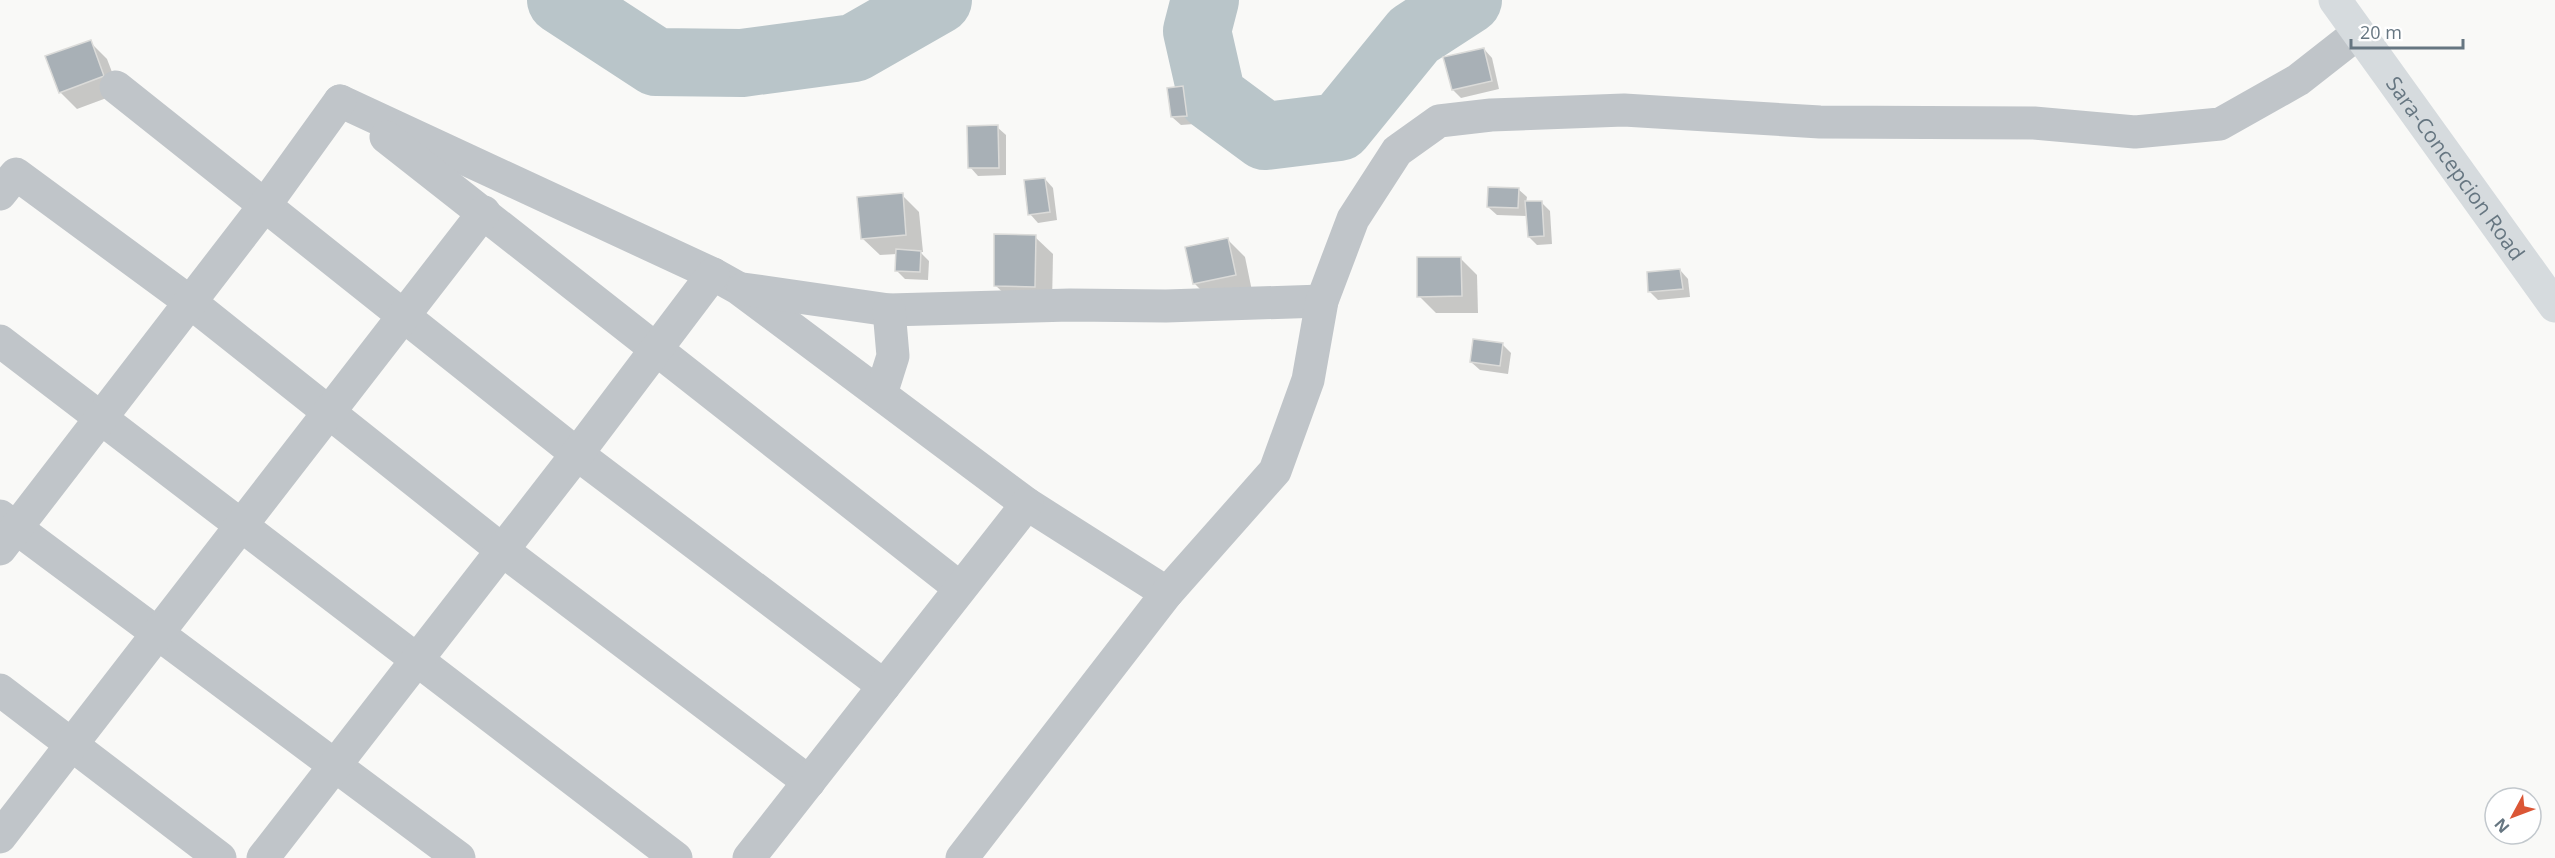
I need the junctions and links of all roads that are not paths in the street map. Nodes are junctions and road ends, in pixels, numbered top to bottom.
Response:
1 (2335, 0) edge
2 (2358, 33) junction
3 (116, 87) dead end
4 (340, 101) junction
5 (0, 194) edge
6 (265, 206) junction
7 (484, 212) junction
8 (726, 281) junction
9 (1322, 301) junction
10 (190, 302) junction
11 (2555, 306) edge
12 (889, 310) junction
13 (402, 315) junction
14 (0, 341) edge
15 (657, 349) junction
16 (881, 394) junction
17 (327, 412) junction
18 (101, 418) junction
19 (577, 454) junction
20 (1027, 504) junction
21 (240, 525) junction
22 (5, 531) edge
23 (502, 550) junction
24 (960, 588) junction
25 (1167, 593) junction
26 (157, 634) junction
27 (417, 660) junction
28 (884, 686) junction
29 (0, 690) edge
30 (71, 744) junction
31 (335, 766) junction
32 (809, 782) junction
33 (0, 837) edge
34 (0, 853) edge
35 (6, 858) edge
36 (220, 858) edge
37 (263, 858) edge
38 (459, 858) edge
39 (676, 858) edge
40 (749, 858) edge
41 (962, 858) edge

1 - 2 main road, Sara-Concepcion Road
2 - 9 street
2 - 11 main road, Sara-Concepcion Road
3 - 6 street
4 - 6 street
4 - 7 street
4 - 8 street
5 - 10 street
6 - 10 street
6 - 13 street
7 - 13 street
7 - 15 street
8 - 12 street
8 - 15 street
8 - 16 street
9 - 12 street
9 - 25 street
10 - 17 street
10 - 18 street
12 - 16 street
13 - 17 street
13 - 19 street
14 - 18 street
15 - 19 street
15 - 24 street
16 - 20 street
17 - 21 street
17 - 23 street
18 - 21 street
18 - 22 street
19 - 23 street
19 - 28 street
20 - 24 street
20 - 25 street
21 - 26 street
21 - 27 street
22 - 26 street
23 - 27 street
23 - 32 street
24 - 28 street
25 - 41 street
26 - 30 street
26 - 31 street
27 - 31 street
27 - 39 street
28 - 32 street
29 - 30 street
30 - 33 street
30 - 36 street
31 - 37 street
31 - 38 street
32 - 40 street
34 - 35 street

